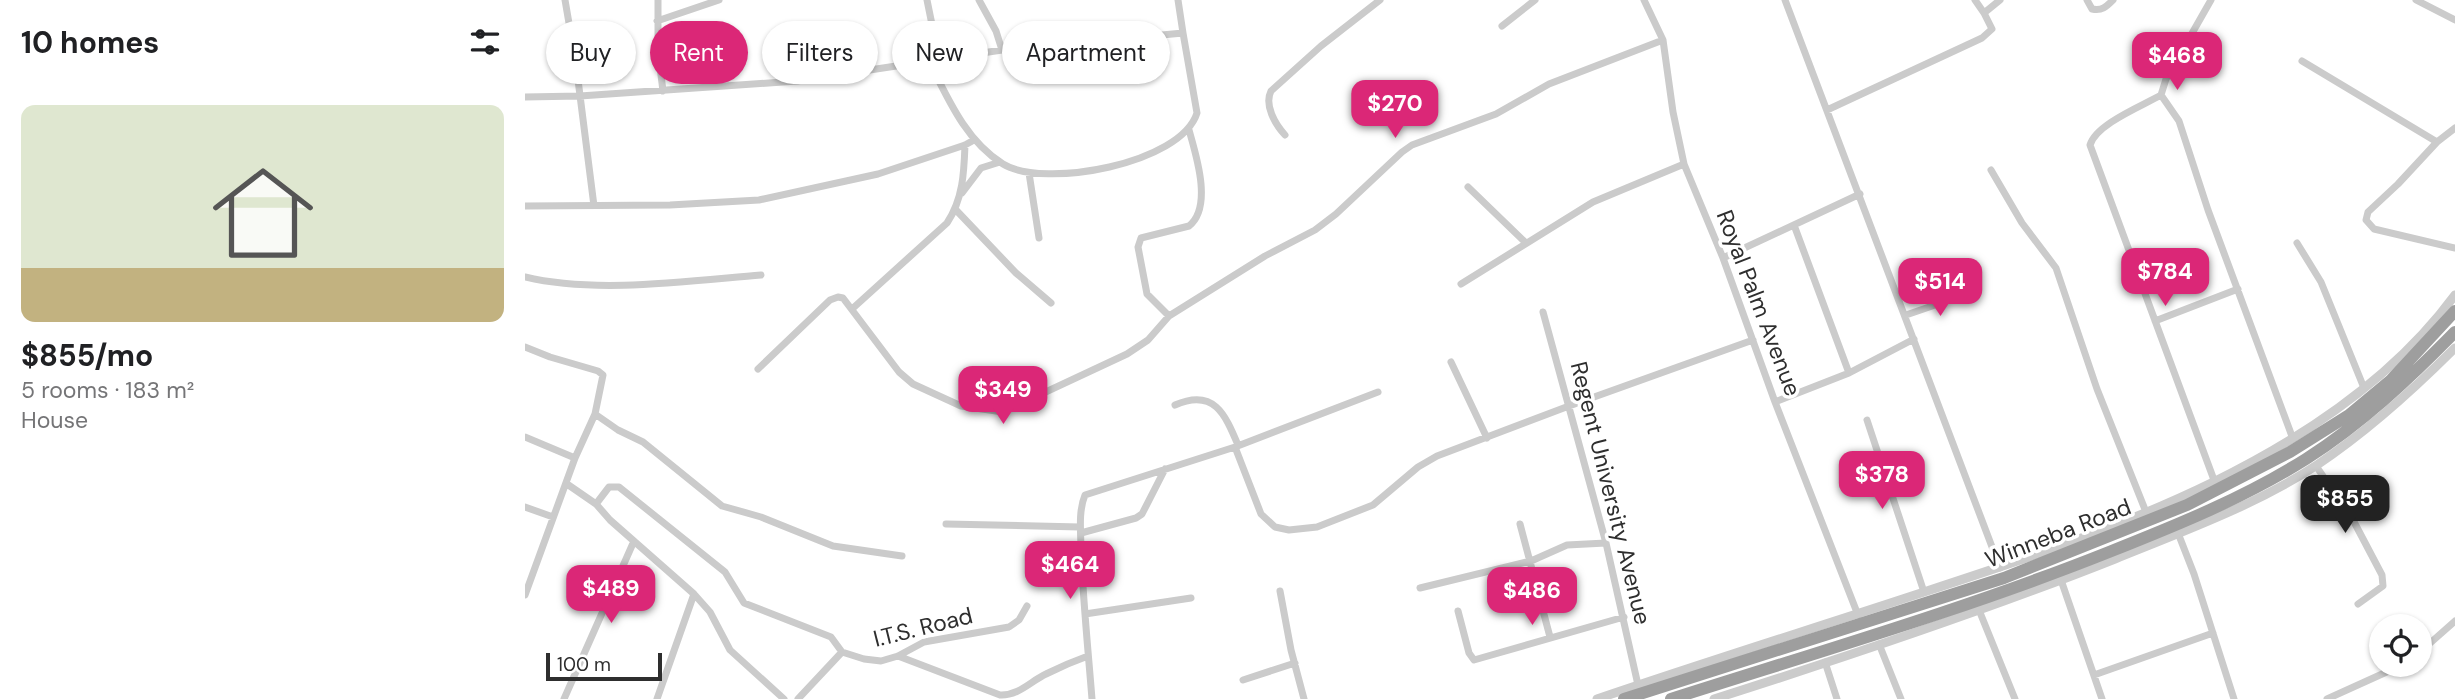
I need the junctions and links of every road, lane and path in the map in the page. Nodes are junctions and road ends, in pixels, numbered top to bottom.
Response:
1 (565, 0) edge
2 (658, 0) edge
3 (719, 0) edge
4 (927, 0) edge
5 (979, 0) edge
6 (1178, 0) edge
7 (1380, 0) edge
8 (1535, 0) edge
9 (1644, 0) edge
10 (1785, 0) edge
11 (1975, 0) edge
12 (2000, 0) edge
13 (2087, 0) edge
14 (2113, 0) edge
15 (2211, 0) edge
16 (2416, 0) edge
17 (1983, 13) junction
18 (2455, 20) edge
19 (657, 21) joint
20 (931, 21) edge
21 (1502, 26) dead end
22 (1183, 33) junction
23 (1170, 34) edge
24 (1663, 40) junction
25 (1002, 50) joint
26 (988, 52) edge
27 (2302, 61) dead end
28 (892, 67) edge
29 (662, 84) edge
30 (940, 84) edge
31 (663, 91) junction
32 (2161, 95) junction
33 (580, 96) junction
34 (525, 97) edge
35 (1828, 110) junction
36 (2455, 128) edge
37 (1189, 130) junction
38 (1285, 135) dead end
39 (974, 140) junction
40 (2437, 142) junction
41 (965, 145) junction
42 (1000, 162) junction
43 (1684, 164) junction
44 (1991, 170) dead end
45 (1029, 173) junction
46 (1468, 187) dead end
47 (961, 193) junction
48 (1860, 194) junction
49 (525, 206) edge
50 (594, 206) junction
51 (956, 210) junction
52 (1794, 225) junction
53 (1039, 238) dead end
54 (1525, 243) junction
55 (2297, 243) dead end
56 (2455, 248) edge
57 (1723, 258) junction
58 (761, 275) dead end
59 (525, 277) edge
60 (1461, 284) dead end
61 (2238, 289) junction
62 (1964, 295) dead end
63 (2455, 295) edge
64 (1051, 303) dead end
65 (852, 309) junction
66 (2455, 311) edge
67 (1543, 312) dead end
68 (1906, 315) junction
69 (1169, 316) junction
70 (2155, 321) junction
71 (2455, 332) edge
72 (1914, 339) junction
73 (1753, 340) junction
74 (525, 347) edge
75 (2455, 348) edge
76 (1451, 362) dead end
77 (758, 369) dead end
78 (1849, 373) junction
79 (2364, 388) junction
80 (1378, 392) dead end
81 (1775, 402) junction
82 (1175, 405) dead end
83 (1569, 406) junction
84 (595, 414) junction
85 (1867, 420) dead end
86 (525, 437) edge
87 (1487, 438) junction
88 (2293, 439) junction
89 (1236, 446) junction
90 (575, 458) junction
91 (2316, 466) junction
92 (1165, 469) junction
93 (2214, 480) junction
94 (566, 484) junction
95 (596, 505) junction
96 (525, 507) edge
97 (2146, 512) junction
98 (553, 517) junction
99 (946, 524) dead end
100 (1520, 524) dead end
101 (1080, 530) junction
102 (2178, 533) junction
103 (2101, 534) junction
104 (634, 541) junction
105 (1606, 543) junction
106 (902, 556) dead end
107 (2110, 556) junction
108 (1531, 561) junction
109 (525, 562) edge
110 (536, 566) junction
111 (2000, 568) junction
112 (2061, 580) junction
113 (1420, 588) dead end
114 (1280, 591) dead end
115 (1924, 593) junction
116 (694, 594) junction
117 (525, 595) edge
118 (1191, 598) dead end
119 (2358, 604) dead end
120 (1027, 606) dead end
121 (1979, 610) junction
122 (1458, 611) dead end
123 (1085, 614) junction
124 (1858, 615) junction
125 (1624, 617) junction
126 (2455, 621) edge
127 (2213, 633) junction
128 (1550, 637) junction
129 (2432, 641) edge
130 (1879, 644) junction
131 (842, 652) junction
132 (898, 656) junction
133 (1088, 656) junction
134 (1825, 662) junction
135 (1295, 663) junction
136 (2094, 675) junction
137 (2376, 677) edge
138 (1243, 680) dead end
139 (1639, 685) junction
140 (1741, 695) edge
141 (564, 699) edge
142 (657, 699) edge
143 (784, 699) edge
144 (798, 699) edge
145 (1092, 699) edge
146 (1304, 699) edge
147 (1597, 699) edge
148 (1625, 699) edge
149 (1671, 699) edge
150 (1714, 699) edge
151 (1837, 699) edge
152 (1901, 699) edge
153 (2015, 699) edge
154 (2102, 699) edge
155 (2234, 699) edge
156 (2327, 699) edge

1 - 33 street
2 - 19 street
3 - 19 street
4 - 20 street
5 - 25 street
6 - 22 street
7 - 38 street
8 - 21 street
9 - 24 street, Royal Palm Avenue
10 - 35 street
11 - 17 street
12 - 17 street
13 - 14 street
15 - 32 street
16 - 18 street
17 - 35 street
22 - 23 street
22 - 37 street
24 - 43 street, Royal Palm Avenue
24 - 69 street
25 - 26 street
27 - 40 street
28 - 31 street
29 - 31 street
30 - 39 street
31 - 33 street
32 - 61 street
32 - 70 street
33 - 34 street
33 - 50 street
35 - 48 street
36 - 40 street
37 - 45 street
37 - 69 street
39 - 41 street
39 - 42 street
40 - 56 street
41 - 47 street
41 - 50 street
42 - 45 street
42 - 47 street
43 - 54 street
43 - 57 street, Royal Palm Avenue
44 - 97 street
45 - 53 street
46 - 54 street
47 - 51 street
48 - 52 street
48 - 68 street
49 - 50 street
51 - 64 street
51 - 65 street
52 - 57 street
52 - 78 street
54 - 60 street
55 - 79 street
57 - 73 street, Royal Palm Avenue
58 - 59 street
61 - 70 street
61 - 88 street
62 - 68 street
63 - 79 street
65 - 69 street
65 - 77 street
66 - 103 highway, Winneba Road
67 - 83 street, Regent University Avenue
68 - 72 street
70 - 93 street
71 - 107 highway, Winneba Road
72 - 78 street
72 - 111 street
73 - 81 street, Royal Palm Avenue
73 - 83 street
74 - 84 street
75 - 91 street
76 - 87 street
78 - 81 street
79 - 88 street
80 - 89 street
81 - 124 street, Royal Palm Avenue
82 - 89 street
83 - 87 street
83 - 105 street, Regent University Avenue
84 - 90 street
84 - 106 street
85 - 115 street
86 - 90 street
87 - 89 street
88 - 93 street
89 - 92 street
90 - 94 street
91 - 102 street
91 - 119 street
92 - 101 street
92 - 101 street
93 - 97 street
94 - 95 street
94 - 98 street
95 - 104 street
95 - 131 street
96 - 98 street
97 - 103 street
98 - 110 street
99 - 101 street
100 - 108 street
101 - 123 street
102 - 107 street
102 - 127 street
103 - 111 street
103 - 148 highway, Winneba Road
104 - 116 street
104 - 141 street
105 - 108 street
105 - 125 street, Regent University Avenue
107 - 112 street
107 - 149 highway, Winneba Road
108 - 113 street
108 - 128 street
109 - 110 street
110 - 117 street
111 - 115 street
112 - 121 street
112 - 136 street
114 - 135 street
115 - 124 street
116 - 142 street
116 - 143 street
118 - 123 street
120 - 132 street, I.T.S. Road
121 - 130 street
121 - 153 street
122 - 128 street
123 - 133 street
124 - 139 street
125 - 128 street
125 - 139 street, Regent University Avenue
126 - 129 street
127 - 136 street
127 - 155 street
130 - 134 street
130 - 152 street
131 - 132 street, I.T.S. Road
131 - 144 street, I.T.S. Road
132 - 133 street
133 - 145 street
134 - 140 street
134 - 151 street
135 - 138 street
135 - 146 street
136 - 154 street
137 - 156 street
139 - 147 street
140 - 150 street

